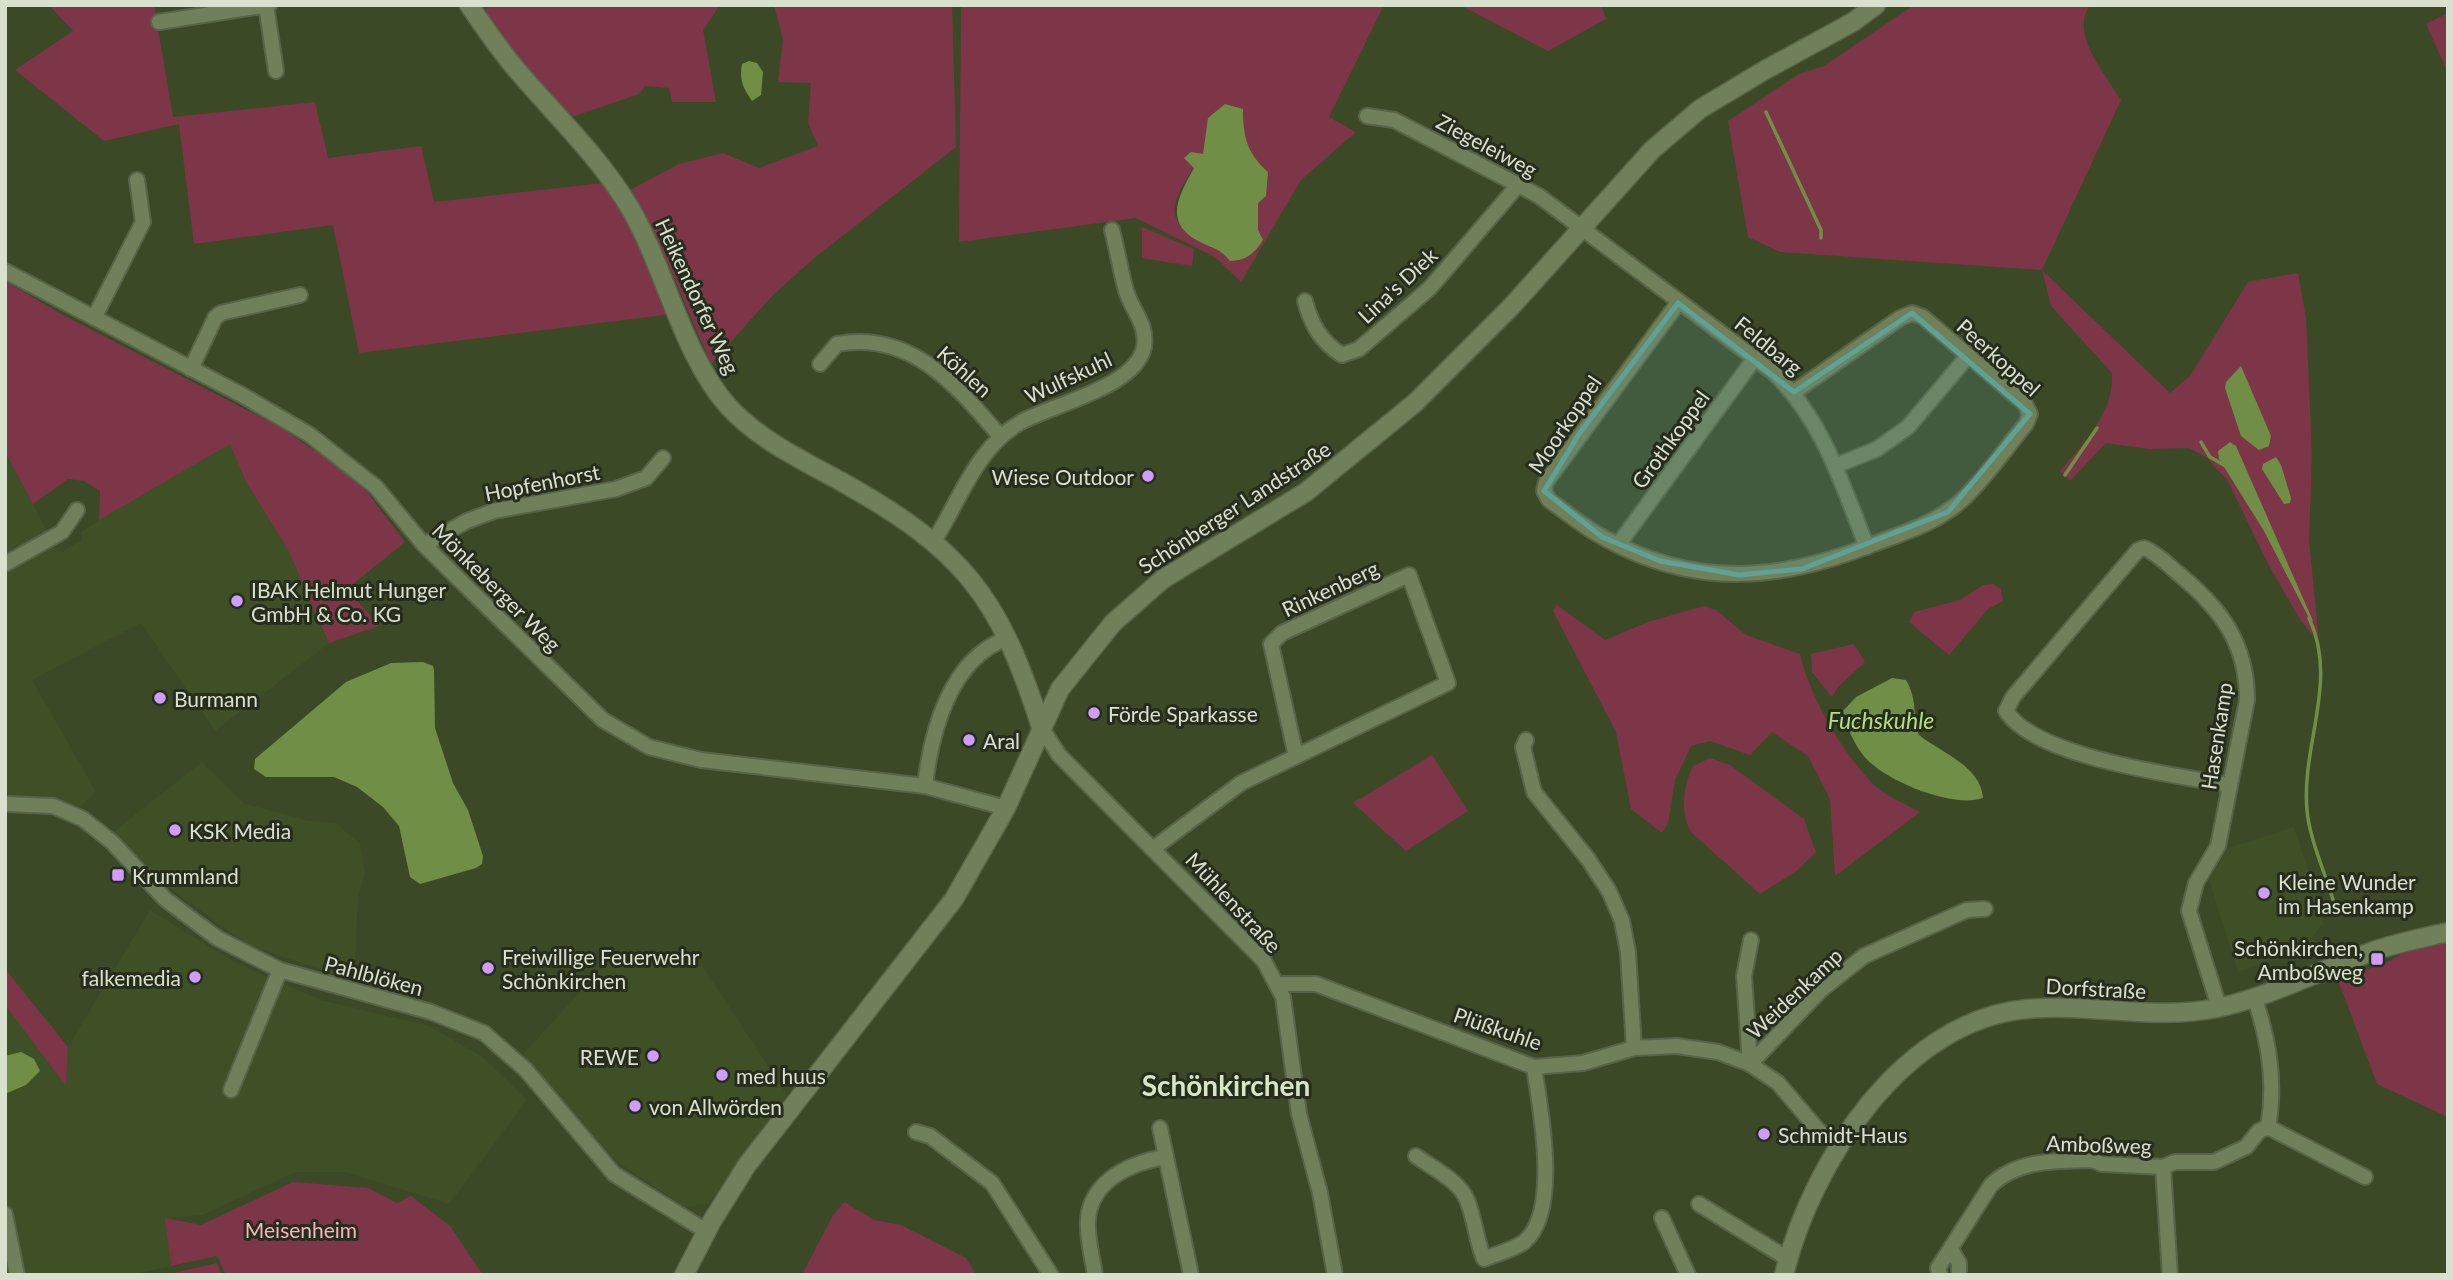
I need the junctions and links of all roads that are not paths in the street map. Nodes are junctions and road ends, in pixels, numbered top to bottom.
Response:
1 (267, 5) edge
2 (469, 5) edge
3 (1875, 5) edge
4 (159, 22) dead end
5 (276, 71) dead end
6 (1367, 116) dead end
7 (137, 180) dead end
8 (1518, 184) junction
9 (1580, 228) junction
10 (1112, 230) dead end
11 (5, 271) edge
12 (300, 295) dead end
13 (1305, 301) dead end
14 (1678, 303) junction
15 (94, 318) junction
16 (1968, 356) junction
17 (1755, 358) junction
18 (820, 364) dead end
19 (191, 369) junction
20 (1794, 392) junction
21 (1000, 436) junction
22 (663, 457) dead end
23 (1835, 466) junction
24 (77, 510) dead end
25 (934, 541) junction
26 (425, 545) junction
27 (1618, 545) junction
28 (1867, 547) junction
29 (5, 564) edge
30 (1008, 638) junction
31 (1041, 727) junction
32 (1527, 740) dead end
33 (1296, 756) junction
34 (2229, 785) junction
35 (925, 786) junction
36 (5, 804) edge
37 (1006, 808) junction
38 (1154, 848) junction
39 (1985, 909) dead end
40 (2448, 932) edge
41 (1751, 940) dead end
42 (279, 970) junction
43 (1278, 984) junction
44 (2254, 997) junction
45 (2219, 1007) junction
46 (1633, 1048) junction
47 (1750, 1064) junction
48 (1534, 1067) junction
49 (231, 1090) dead end
50 (2268, 1127) junction
51 (1160, 1128) dead end
52 (916, 1132) dead end
53 (1839, 1144) junction
54 (1416, 1156) dead end
55 (1165, 1157) junction
56 (2163, 1167) junction
57 (2365, 1177) dead end
58 (1699, 1203) dead end
59 (5, 1214) edge
60 (1662, 1217) dead end
61 (706, 1231) junction
62 (1952, 1251) junction
63 (1786, 1267) edge
64 (17, 1275) edge
65 (684, 1275) edge
66 (1051, 1275) edge
67 (1095, 1275) edge
68 (1191, 1275) edge
69 (1335, 1275) edge
70 (1688, 1275) edge
71 (1940, 1275) edge
72 (1959, 1275) edge
73 (2170, 1275) edge

1 - 4 street
1 - 5 street
2 - 25 main road, Heikendorfer Weg
3 - 9 main road, Schönberger Landstraße
6 - 8 street, Ziegeleiweg
7 - 15 street
8 - 9 street, Ziegeleiweg
8 - 13 street, Lina's Diek
9 - 14 street, Feldbarg
9 - 31 main road, Schönberger Landstraße
10 - 21 street, Wulfskuhl
11 - 15 street, Mönkeberger Weg
12 - 19 street
14 - 17 street, Feldbarg
14 - 27 street, Moorkoppel
15 - 19 street, Mönkeberger Weg
16 - 20 street, Peerkoppel
16 - 23 street
16 - 28 street, Peerkoppel
17 - 20 street, Feldbarg
17 - 27 street, Grothkoppel
18 - 21 street, Köhlen
19 - 26 street, Mönkeberger Weg
20 - 23 street, Feldbarg
21 - 25 street, Wulfskuhl
22 - 26 street, Hopfenhorst
23 - 28 street, Feldbarg
24 - 29 street
25 - 30 main road, Heikendorfer Weg
26 - 35 street, Mönkeberger Weg
27 - 28 street, Moorkoppel
30 - 31 main road, Heikendorfer Weg
30 - 35 street
31 - 37 main road, Schönberger Landstraße
31 - 38 street, Mühlenstraße
32 - 46 street
33 - 33 street, Rinkenberg
33 - 38 street, Rinkenberg
34 - 34 street, Hasenkamp
34 - 45 street, Hasenkamp
35 - 37 street, Mönkeberger Weg
36 - 42 street, Pahlblöken
37 - 61 main road, Schönberger Landstraße
38 - 43 street, Mühlenstraße
39 - 47 street, Weidenkamp
40 - 44 main road, Dorfstraße
41 - 47 street
42 - 49 street
42 - 61 street, Pahlblöken
43 - 48 street, Plüßkuhle
43 - 69 street, Mühlenstraße
44 - 45 main road, Dorfstraße
44 - 50 street
45 - 53 main road, Dorfstraße
46 - 47 street, Plüßkuhle
46 - 48 street, Plüßkuhle
47 - 53 street, Plüßkuhle
48 - 54 street
50 - 56 street, Amboßweg
50 - 57 street
51 - 55 street
52 - 66 street
53 - 63 main road, Dorfstraße
55 - 67 street
55 - 68 street
56 - 62 street, Amboßweg
56 - 73 street
58 - 63 street
59 - 64 street
60 - 70 street
61 - 65 main road, Schönberger Landstraße
62 - 71 street, Amboßweg
62 - 72 street

